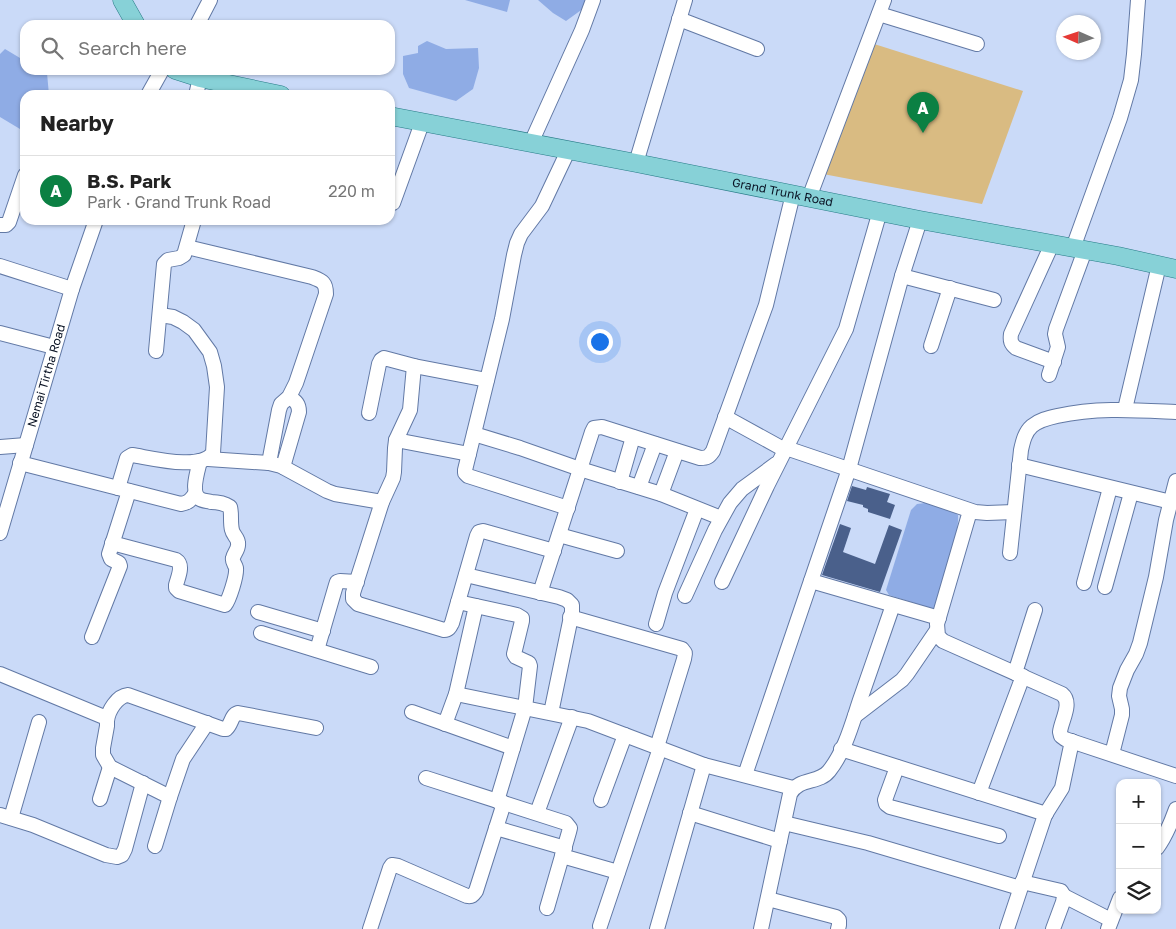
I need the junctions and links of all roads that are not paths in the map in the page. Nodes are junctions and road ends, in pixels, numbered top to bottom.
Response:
1 (122, 0) edge
2 (210, 0) edge
3 (593, 0) edge
4 (684, 0) edge
5 (884, 0) edge
6 (1138, 0) edge
7 (879, 14) junction
8 (679, 19) junction
9 (133, 20) edge
10 (200, 20) edge
11 (977, 44) dead end
12 (757, 49) dead end
13 (159, 75) edge
14 (191, 75) edge
15 (200, 78) junction
16 (151, 90) edge
17 (197, 90) edge
18 (235, 90) edge
19 (395, 117) edge
20 (422, 123) junction
21 (531, 143) junction
22 (568, 150) junction
23 (636, 163) junction
24 (20, 189) edge
25 (801, 196) junction
26 (395, 197) edge
27 (880, 212) junction
28 (920, 220) junction
29 (0, 225) edge
30 (94, 225) edge
31 (193, 225) edge
32 (1052, 244) junction
33 (187, 247) junction
34 (1079, 249) junction
35 (1159, 265) junction
36 (0, 266) edge
37 (1176, 269) edge
38 (902, 276) junction
39 (950, 288) junction
40 (72, 289) junction
41 (994, 300) dead end
42 (160, 315) junction
43 (0, 332) edge
44 (931, 346) dead end
45 (54, 347) junction
46 (156, 351) dead end
47 (1054, 362) junction
48 (414, 366) junction
49 (1049, 375) dead end
50 (487, 380) junction
51 (289, 397) junction
52 (1125, 409) junction
53 (280, 410) junction
54 (1176, 412) edge
55 (369, 413) dead end
56 (725, 417) junction
57 (298, 418) junction
58 (474, 434) junction
59 (634, 437) junction
60 (396, 440) junction
61 (655, 444) junction
62 (26, 445) junction
63 (0, 447) edge
64 (677, 450) junction
65 (783, 453) junction
66 (469, 454) junction
67 (204, 460) junction
68 (20, 464) junction
69 (276, 465) junction
70 (1019, 465) junction
71 (580, 469) junction
72 (849, 469) junction
73 (620, 482) junction
74 (1176, 483) edge
75 (639, 487) junction
76 (1110, 488) junction
77 (123, 489) junction
78 (1131, 493) junction
79 (195, 494) junction
80 (661, 494) junction
81 (382, 502) junction
82 (1171, 502) junction
83 (568, 508) junction
84 (697, 509) junction
85 (970, 511) junction
86 (1014, 512) junction
87 (721, 518) junction
88 (0, 533) edge
89 (559, 535) junction
90 (112, 543) junction
91 (554, 551) junction
92 (617, 551) dead end
93 (1010, 553) dead end
94 (466, 575) junction
95 (356, 582) junction
96 (722, 582) dead end
97 (811, 582) junction
98 (1084, 583) dead end
99 (1104, 587) dead end
100 (540, 593) junction
101 (685, 596) dead end
102 (458, 602) junction
103 (893, 605) junction
104 (476, 606) junction
105 (1035, 610) dead end
106 (258, 612) dead end
107 (570, 618) junction
108 (656, 624) dead end
109 (938, 624) junction
110 (323, 631) junction
111 (261, 633) dead end
112 (92, 637) dead end
113 (317, 650) junction
114 (371, 667) dead end
115 (0, 674) edge
116 (1019, 675) junction
117 (456, 694) junction
118 (525, 708) junction
119 (412, 712) dead end
120 (551, 713) junction
121 (572, 717) junction
122 (854, 717) junction
123 (107, 721) junction
124 (39, 722) dead end
125 (207, 723) junction
126 (446, 724) junction
127 (316, 728) dead end
128 (625, 735) junction
129 (1072, 741) junction
130 (658, 747) junction
131 (513, 748) junction
132 (841, 749) junction
133 (1112, 754) junction
134 (704, 765) junction
135 (110, 767) junction
136 (898, 767) junction
137 (745, 775) junction
138 (1176, 776) edge
139 (426, 778) dead end
140 (143, 784) junction
141 (793, 788) junction
142 (979, 793) junction
143 (170, 796) junction
144 (100, 799) dead end
145 (601, 800) dead end
146 (500, 802) junction
147 (1176, 809) edge
148 (690, 813) junction
149 (537, 814) junction
150 (1046, 814) junction
151 (6, 816) edge
152 (784, 822) junction
153 (496, 828) junction
154 (998, 836) dead end
155 (780, 841) junction
156 (1161, 843) edge
157 (156, 846) dead end
158 (564, 852) junction
159 (618, 872) junction
160 (1021, 885) junction
161 (1064, 896) junction
162 (768, 899) junction
163 (1116, 907) edge
164 (547, 908) dead end
165 (1109, 924) edge
166 (600, 926) dead end
167 (370, 929) edge
168 (657, 929) edge
169 (761, 929) edge
170 (838, 929) edge
171 (1007, 929) edge
172 (1053, 929) edge

1 - 9 main road
2 - 10 street
3 - 21 street
4 - 8 street
5 - 7 street
6 - 34 street
7 - 11 street
7 - 25 street
8 - 12 street
8 - 23 street
13 - 16 street
14 - 15 main road
15 - 17 street
15 - 18 main road
19 - 20 main road, Grand Trunk Road
20 - 21 main road, Grand Trunk Road
20 - 26 street
21 - 22 main road, Grand Trunk Road
22 - 23 main road, Grand Trunk Road
22 - 50 street
23 - 25 main road, Grand Trunk Road
24 - 29 street
25 - 27 main road, Grand Trunk Road
25 - 56 street
27 - 28 main road, Grand Trunk Road
27 - 65 street
28 - 32 main road, Grand Trunk Road
28 - 38 street
30 - 40 street, Nemai Tirtha Road
31 - 33 street
32 - 34 main road, Grand Trunk Road
32 - 47 street
33 - 42 street
33 - 51 street
34 - 35 main road, Grand Trunk Road
34 - 47 street
35 - 37 main road, Grand Trunk Road
35 - 52 street
36 - 40 street
38 - 39 street
38 - 72 street
39 - 41 street
39 - 44 street
40 - 45 street, Nemai Tirtha Road
42 - 46 street
42 - 67 street
43 - 45 street
45 - 62 street, Nemai Tirtha Road
47 - 49 street
48 - 50 street
48 - 55 street
48 - 60 street
50 - 58 street
51 - 53 street
51 - 57 street
52 - 54 street
52 - 70 street
53 - 57 street
53 - 69 street
56 - 64 street
56 - 65 street
57 - 69 street
58 - 66 street
58 - 71 street
59 - 61 street
59 - 71 street
59 - 73 street
60 - 66 street
60 - 81 street
61 - 64 street
61 - 75 street
62 - 63 street
62 - 68 street, Nemai Tirtha Road
64 - 80 street
65 - 72 street
65 - 87 street
65 - 96 street
66 - 83 street
67 - 69 street
67 - 77 street
67 - 79 street
68 - 77 street
68 - 88 street, Nemai Tirtha Road
69 - 81 street
70 - 76 street
70 - 86 street
71 - 73 street
71 - 83 street
72 - 85 street
72 - 97 street
73 - 75 street
74 - 82 street
75 - 80 street
76 - 78 street
76 - 98 street
77 - 79 street
77 - 90 street
78 - 82 street
78 - 99 street
79 - 90 street
80 - 84 street
81 - 95 street
82 - 133 street
83 - 89 street
84 - 87 street
84 - 108 street
85 - 86 street
85 - 109 street
86 - 93 street
87 - 101 street
89 - 91 street
89 - 92 street
90 - 112 street
91 - 94 street
91 - 100 street
94 - 100 street
94 - 102 street
95 - 102 street
95 - 110 street
97 - 103 street
97 - 137 street
100 - 107 street
102 - 104 street
103 - 109 street
103 - 122 street
104 - 117 street
104 - 118 street
105 - 116 street
106 - 110 street
107 - 120 street
107 - 130 street
109 - 116 street
109 - 122 street
110 - 113 street
111 - 113 street
113 - 114 street
115 - 123 street
116 - 129 street
116 - 142 street
117 - 118 street
117 - 126 street
118 - 120 street
118 - 131 street
119 - 126 street
120 - 121 street
121 - 128 street
121 - 149 street
122 - 132 street
123 - 125 street
123 - 135 street
124 - 151 street
125 - 127 street
125 - 143 street
126 - 131 street
128 - 130 street
128 - 145 street
129 - 133 street
129 - 150 street
130 - 134 street
130 - 159 street
131 - 146 street
132 - 136 street
132 - 141 street
133 - 138 street
134 - 137 street
134 - 148 street
135 - 140 street
135 - 144 street
136 - 142 street
136 - 154 street
137 - 141 street
139 - 146 street
140 - 143 street
140 - 151 street
141 - 152 street
142 - 150 street
143 - 157 street
146 - 149 street
146 - 153 street
147 - 156 street
148 - 155 street
148 - 168 street
149 - 158 street
150 - 160 street
152 - 155 street
152 - 160 street
153 - 158 street
153 - 167 street
155 - 162 street
158 - 159 street
158 - 164 street
159 - 166 street
160 - 161 street
160 - 171 street
161 - 165 street
161 - 172 street
162 - 169 street
162 - 170 street
163 - 165 street

